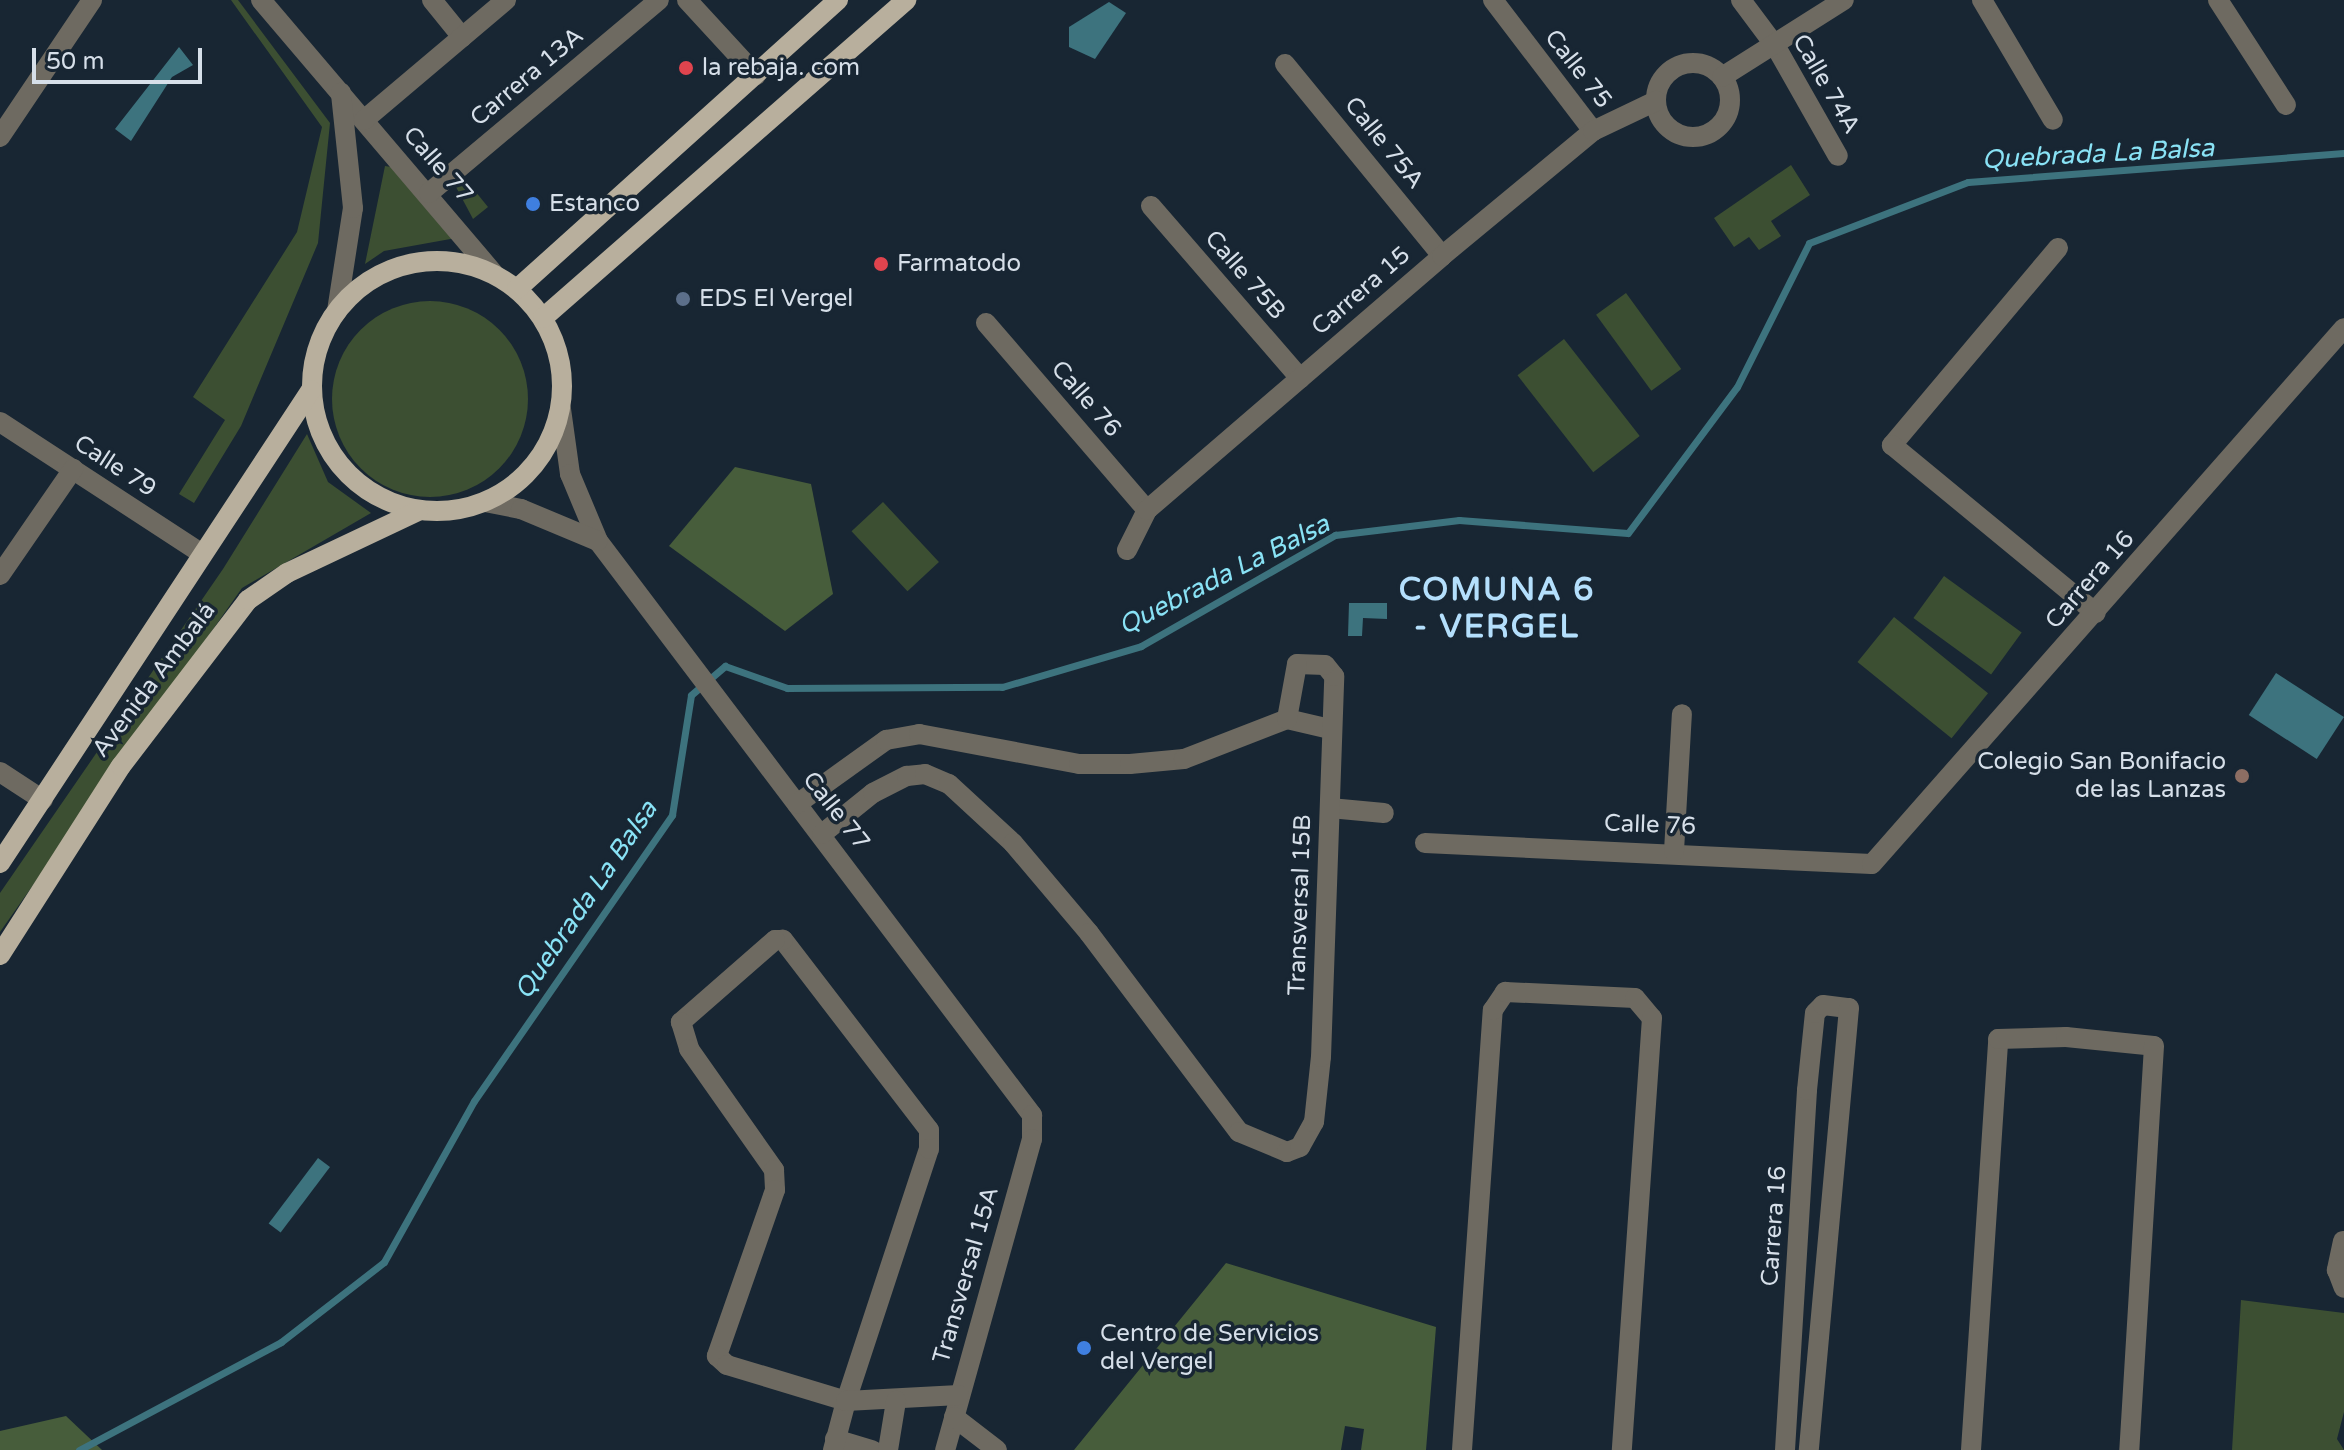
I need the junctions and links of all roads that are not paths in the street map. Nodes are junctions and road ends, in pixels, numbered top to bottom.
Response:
1 (261, 0) edge
2 (432, 0) edge
3 (506, 0) edge
4 (659, 0) edge
5 (687, 0) edge
6 (838, 0) edge
7 (906, 0) edge
8 (1493, 0) edge
9 (1741, 0) edge
10 (1844, 0) edge
11 (1982, 0) edge
12 (2218, 0) edge
13 (81, 3) edge
14 (462, 37) junction
15 (1776, 47) junction
16 (1285, 64) dead end
17 (756, 75) junction
18 (1722, 77) junction
19 (341, 93) junction
20 (1656, 101) junction
21 (2286, 105) dead end
22 (364, 120) junction
23 (2053, 120) dead end
24 (1593, 131) junction
25 (0, 137) edge
26 (1838, 156) dead end
27 (429, 193) junction
28 (1151, 206) dead end
29 (2058, 248) dead end
30 (1442, 256) junction
31 (493, 273) junction
32 (517, 289) junction
33 (337, 311) junction
34 (543, 318) junction
35 (986, 323) dead end
36 (2344, 328) edge
37 (1300, 378) junction
38 (311, 390) junction
39 (561, 409) junction
40 (0, 422) edge
41 (73, 469) junction
42 (485, 502) junction
43 (1147, 510) junction
44 (418, 511) junction
45 (598, 541) junction
46 (1127, 550) dead end
47 (201, 553) junction
48 (0, 575) edge
49 (2096, 613) junction
50 (1682, 714) dead end
51 (1287, 719) junction
52 (1330, 729) junction
53 (0, 772) edge
54 (43, 800) junction
55 (797, 804) junction
56 (1330, 808) junction
57 (1384, 813) dead end
58 (822, 834) junction
59 (1425, 843) dead end
60 (1674, 851) junction
61 (0, 863) edge
62 (1872, 864) joint
63 (0, 955) edge
64 (1032, 1115) joint
65 (2343, 1241) edge
66 (2344, 1288) edge
67 (1795, 1302) junction
68 (1821, 1302) junction
69 (959, 1395) junction
70 (846, 1401) junction
71 (896, 1401) junction
72 (954, 1417) junction
73 (834, 1444) edge
74 (872, 1450) edge
75 (888, 1450) edge
76 (945, 1450) edge
77 (997, 1450) edge
78 (1462, 1450) edge
79 (1622, 1450) edge
80 (1785, 1450) edge
81 (1809, 1450) edge
82 (1971, 1450) edge
83 (2129, 1450) edge

1 - 19 street, Calle 77
2 - 14 street
3 - 14 street
4 - 27 street, Carrera 13A
5 - 17 street
6 - 17 main road
7 - 34 main road
8 - 24 street, Calle 75
9 - 15 street, Calle 74A
10 - 15 street
11 - 23 street
12 - 21 street
13 - 25 street
14 - 22 street
15 - 18 street
15 - 26 street, Calle 74A
16 - 30 street, Calle 75A
17 - 32 main road
18 - 20 street
18 - 20 street
19 - 22 street, Calle 77
19 - 33 street
20 - 24 street, Carrera 15
22 - 27 street, Calle 77
24 - 30 street, Carrera 15
27 - 31 street, Calle 77
28 - 37 street, Calle 75B
29 - 49 street
30 - 37 street, Carrera 15
31 - 32 main road
31 - 33 main road
32 - 34 main road
33 - 38 main road
34 - 39 main road
35 - 43 street, Calle 76
36 - 49 street, Carrera 16
37 - 43 street, Carrera 15
38 - 44 main road
38 - 47 main road, Avenida Ambalá
39 - 42 main road
39 - 45 street, Calle 77
40 - 41 street, Calle 79
41 - 47 street, Calle 79
41 - 48 street
42 - 44 main road
42 - 45 street
43 - 46 street, Carrera 15
44 - 63 main road, Avenida Ambalá
45 - 55 street, Calle 77
47 - 54 main road, Avenida Ambalá
49 - 62 street, Carrera 16
50 - 60 street
51 - 52 street
51 - 52 street, Transversal 15B
51 - 55 street
52 - 56 street, Transversal 15B
53 - 54 street
54 - 61 main road, Avenida Ambalá
55 - 58 street, Calle 77
56 - 57 street
56 - 58 street, Transversal 15B
58 - 64 street, Calle 77
59 - 60 street, Calle 76
60 - 62 street, Calle 76
64 - 69 street, Transversal 15A
65 - 66 street
67 - 68 street
67 - 68 street, Carrera 16
67 - 80 street, Carrera 16
68 - 81 street
69 - 71 street
69 - 72 street, Transversal 15A
70 - 70 street
70 - 71 street
70 - 73 street
71 - 75 street
72 - 76 street, Transversal 15A
72 - 77 street
73 - 74 street
78 - 79 street
82 - 83 street

